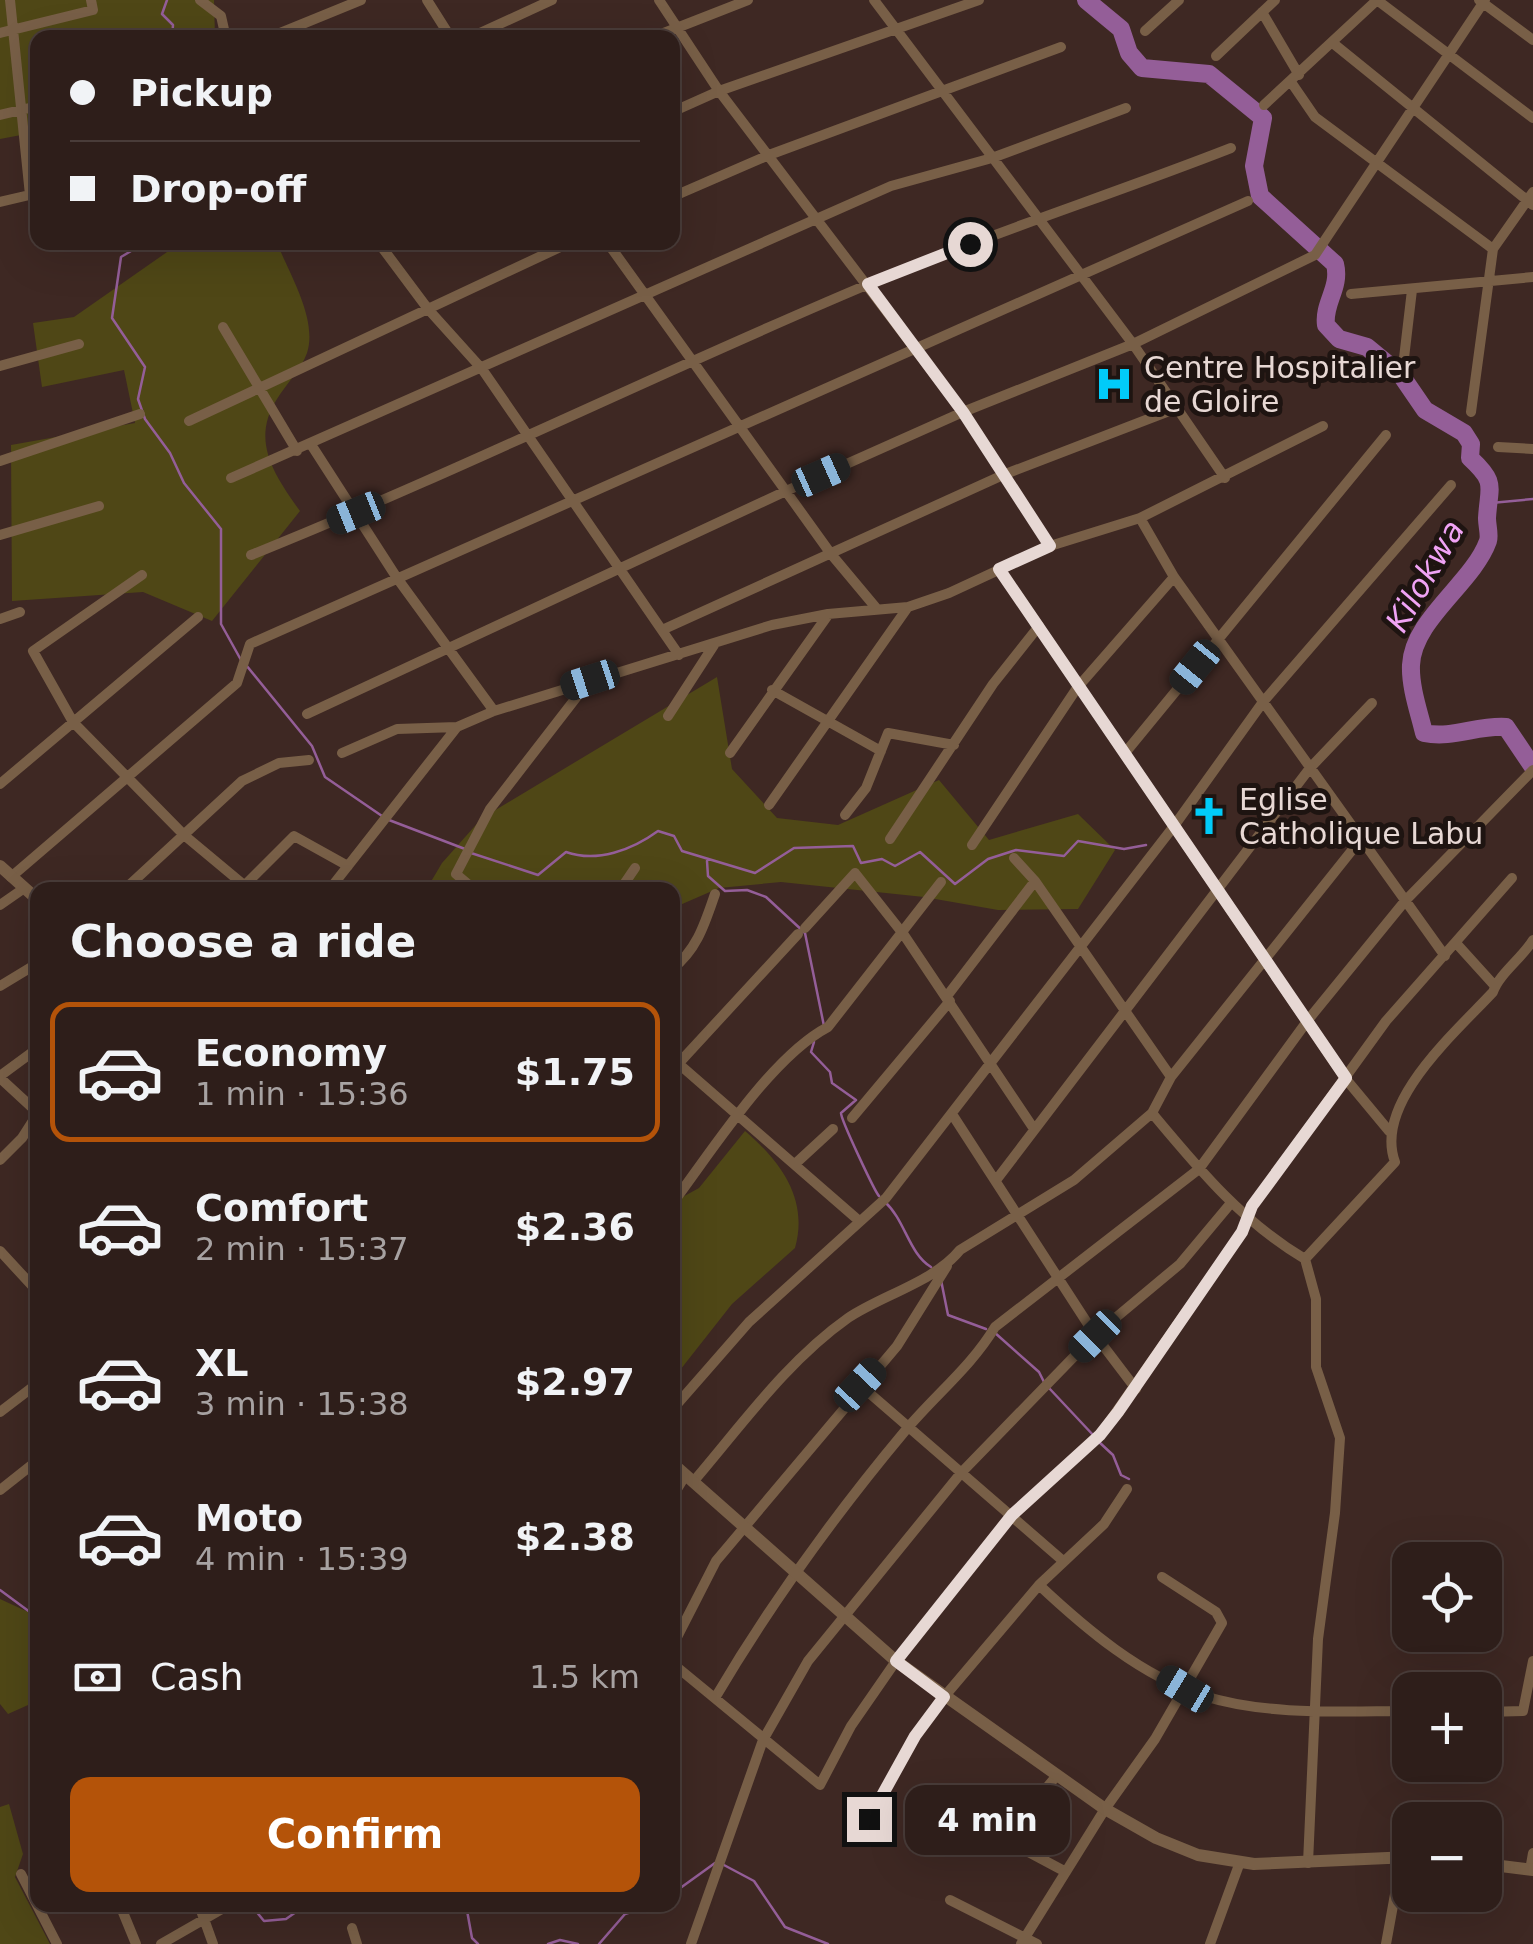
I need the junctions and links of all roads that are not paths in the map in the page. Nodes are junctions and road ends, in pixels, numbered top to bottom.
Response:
1 (10, 0) edge
2 (91, 0) edge
3 (200, 0) edge
4 (360, 0) edge
5 (427, 0) edge
6 (552, 0) edge
7 (659, 0) edge
8 (748, 0) edge
9 (874, 0) edge
10 (980, 0) edge
11 (1179, 0) edge
12 (1275, 0) edge
13 (1377, 0) edge
14 (1482, 1) edge
15 (1262, 12) junction
16 (678, 25) junction
17 (897, 29) junction
18 (224, 30) edge
19 (287, 30) edge
20 (446, 30) edge
21 (486, 30) edge
22 (667, 30) edge
23 (6, 31) edge
24 (1145, 31) dead end
25 (1533, 40) edge
26 (1334, 44) junction
27 (1061, 47) dead end
28 (1446, 55) junction
29 (1216, 56) dead end
30 (1295, 79) junction
31 (719, 91) junction
32 (942, 91) junction
33 (1264, 105) dead end
34 (30, 108) edge
35 (680, 108) edge
36 (1126, 108) dead end
37 (22, 109) junction
38 (1411, 110) junction
39 (0, 115) edge
40 (1533, 118) edge
41 (1231, 148) dead end
42 (769, 155) junction
43 (992, 158) junction
44 (1377, 162) junction
45 (30, 166) edge
46 (680, 194) edge
47 (30, 195) edge
48 (1531, 199) edge
49 (1248, 201) dead end
50 (0, 202) edge
51 (1038, 216) junction
52 (817, 217) junction
53 (1494, 249) junction
54 (387, 250) edge
55 (554, 250) edge
56 (612, 250) edge
57 (1533, 277) edge
58 (1084, 278) junction
59 (1487, 280) junction
60 (868, 284) junction
61 (1412, 290) junction
62 (646, 294) junction
63 (1351, 294) dead end
64 (428, 309) junction
65 (224, 328) dead end
66 (79, 344) dead end
67 (1133, 344) junction
68 (914, 347) junction
69 (1404, 358) dead end
70 (695, 360) junction
71 (0, 366) edge
72 (482, 369) junction
73 (260, 390) junction
74 (1177, 408) junction
75 (963, 412) junction
76 (1470, 412) dead end
77 (140, 414) dead end
78 (189, 421) dead end
79 (739, 424) junction
80 (1323, 426) dead end
81 (529, 434) junction
82 (1386, 435) dead end
83 (312, 446) junction
84 (1498, 447) dead end
85 (1533, 449) edge
86 (297, 452) junction
87 (0, 461) edge
88 (1002, 475) junction
89 (232, 478) dead end
90 (1224, 478) junction
91 (1451, 485) dead end
92 (786, 491) junction
93 (571, 501) junction
94 (98, 506) dead end
95 (356, 513) junction
96 (1140, 518) junction
97 (0, 535) edge
98 (1050, 546) junction
99 (831, 554) junction
100 (251, 555) dead end
101 (618, 569) junction
102 (999, 569) junction
103 (142, 576) dead end
104 (1174, 577) junction
105 (397, 578) junction
106 (908, 606) junction
107 (877, 609) junction
108 (20, 612) dead end
109 (828, 614) junction
110 (198, 617) dead end
111 (0, 619) edge
112 (1039, 626) junction
113 (662, 630) junction
114 (1218, 638) junction
115 (715, 644) junction
116 (451, 646) junction
117 (679, 655) junction
118 (590, 680) junction
119 (1077, 688) junction
120 (772, 690) junction
121 (1263, 702) junction
122 (1372, 703) dead end
123 (494, 712) junction
124 (307, 714) dead end
125 (668, 716) dead end
126 (831, 719) junction
127 (73, 722) junction
128 (456, 728) junction
129 (954, 745) junction
130 (881, 751) junction
131 (342, 753) dead end
132 (730, 753) dead end
133 (1125, 753) junction
134 (309, 760) dead end
135 (1310, 768) junction
136 (1531, 772) edge
137 (128, 778) junction
138 (0, 784) edge
139 (769, 805) dead end
140 (844, 816) dead end
141 (1174, 826) junction
142 (184, 836) junction
143 (890, 839) dead end
144 (1361, 839) junction
145 (972, 845) dead end
146 (1014, 858) dead end
147 (0, 866) edge
148 (348, 866) junction
149 (636, 868) dead end
150 (11, 877) junction
151 (1512, 878) dead end
152 (1036, 881) junction
153 (133, 882) edge
154 (237, 882) edge
155 (251, 882) edge
156 (336, 882) edge
157 (466, 882) edge
158 (626, 882) edge
159 (942, 882) dead end
160 (24, 889) junction
161 (1218, 890) junction
162 (30, 894) edge
163 (715, 894) dead end
164 (1405, 900) junction
165 (0, 905) edge
166 (904, 935) junction
167 (1533, 940) edge
168 (1456, 943) junction
169 (1078, 944) junction
170 (1444, 956) junction
171 (1263, 958) junction
172 (680, 963) edge
173 (30, 968) edge
174 (1494, 985) junction
175 (0, 986) edge
176 (948, 998) junction
177 (1125, 1011) junction
178 (1308, 1020) junction
179 (30, 1054) edge
180 (680, 1056) edge
181 (992, 1060) junction
182 (680, 1064) edge
183 (0, 1077) edge
184 (1170, 1077) junction
185 (1346, 1078) junction
186 (30, 1105) edge
187 (1152, 1112) junction
188 (952, 1114) junction
189 (738, 1115) junction
190 (852, 1118) dead end
191 (30, 1126) edge
192 (834, 1129) dead end
193 (1034, 1129) junction
194 (1389, 1131) junction
195 (0, 1160) edge
196 (794, 1164) junction
197 (1199, 1168) junction
198 (996, 1179) junction
199 (680, 1193) edge
200 (1231, 1204) junction
201 (1021, 1215) junction
202 (1248, 1218) junction
203 (857, 1219) junction
204 (0, 1251) edge
205 (1305, 1259) junction
206 (947, 1266) junction
207 (1058, 1276) junction
208 (30, 1283) edge
209 (1095, 1336) junction
210 (860, 1385) junction
211 (1136, 1388) junction
212 (30, 1389) edge
213 (680, 1401) edge
214 (0, 1412) edge
215 (908, 1428) junction
216 (30, 1466) edge
217 (680, 1471) edge
218 (961, 1473) junction
219 (689, 1479) junction
220 (680, 1489) edge
221 (1127, 1489) dead end
222 (0, 1490) edge
223 (1012, 1515) junction
224 (743, 1526) junction
225 (1062, 1560) junction
226 (795, 1568) junction
227 (1162, 1578) dead end
228 (1039, 1585) junction
229 (847, 1615) junction
230 (680, 1631) edge
231 (896, 1661) junction
232 (1533, 1661) edge
233 (680, 1670) edge
234 (1185, 1689) junction
235 (944, 1697) junction
236 (715, 1698) junction
237 (1316, 1711) junction
238 (1392, 1711) edge
239 (1502, 1712) edge
240 (1528, 1713) edge
241 (763, 1740) junction
242 (1057, 1776) junction
243 (1105, 1809) junction
244 (869, 1819) dead end
245 (1533, 1853) edge
246 (1392, 1858) edge
247 (1240, 1862) junction
248 (1308, 1863) junction
249 (1502, 1866) edge
250 (1532, 1870) edge
251 (1066, 1872) junction
252 (22, 1874) dead end
253 (30, 1890) edge
254 (950, 1900) dead end
255 (41, 1912) edge
256 (123, 1912) edge
257 (202, 1912) edge
258 (214, 1912) edge
259 (1393, 1912) edge
260 (204, 1917) junction
261 (352, 1928) dead end
262 (1024, 1940) edge
263 (57, 1944) edge
264 (136, 1944) edge
265 (161, 1944) edge
266 (212, 1944) edge
267 (357, 1944) edge
268 (691, 1944) edge
269 (1037, 1944) edge
270 (1210, 1944) edge
271 (1386, 1944) edge

1 - 23 street
2 - 23 street
3 - 18 street
4 - 19 street
5 - 20 street
6 - 21 street
7 - 16 street
8 - 16 street
9 - 17 street
10 - 17 street
11 - 24 street
12 - 15 street
13 - 26 street
13 - 28 street
14 - 25 street
14 - 28 street
15 - 29 street
15 - 30 street
16 - 22 street
16 - 31 street
17 - 31 street
17 - 32 street
23 - 37 street
26 - 30 street
26 - 38 street
27 - 32 street
28 - 38 street
28 - 40 street
30 - 33 street
30 - 44 street
31 - 35 street
31 - 42 street
32 - 42 street
32 - 43 street
34 - 37 street
36 - 43 street
37 - 39 street
37 - 45 street
38 - 44 street
38 - 48 street
41 - 51 street
42 - 46 street
42 - 52 street
43 - 51 street
43 - 52 street
44 - 53 street
44 - 67 street
47 - 50 street
48 - 53 street
49 - 58 street
51 - 58 street
51 - 60 street
52 - 60 street
52 - 62 street
53 - 59 street
54 - 64 street
55 - 64 street
56 - 62 street
57 - 59 street
58 - 67 street
58 - 68 street
59 - 61 street
59 - 76 street
60 - 68 street
60 - 70 street
61 - 63 street
61 - 69 street
62 - 70 street
62 - 72 street
64 - 72 street
64 - 73 street
65 - 73 street
66 - 71 street
67 - 74 street
67 - 75 street
68 - 75 street
68 - 79 street
70 - 79 street
70 - 81 street
72 - 81 street
72 - 83 street
73 - 78 street
73 - 86 street
74 - 88 street
74 - 90 street
75 - 88 street
75 - 92 street
77 - 87 street
79 - 92 street
79 - 93 street
80 - 90 street
81 - 93 street
81 - 95 street
82 - 114 street
83 - 86 street
83 - 95 street
84 - 85 street
86 - 89 street
88 - 98 street
88 - 99 street
90 - 96 street
91 - 121 street
92 - 99 street
92 - 101 street
93 - 101 street
93 - 105 street
94 - 97 street
95 - 100 street
95 - 105 street
96 - 98 street
96 - 104 street
98 - 102 street
99 - 107 street
99 - 113 street
101 - 113 street
101 - 116 street
102 - 106 street
102 - 112 street
103 - 127 street
104 - 114 street
104 - 119 street
105 - 116 street
105 - 137 street
106 - 107 street
106 - 126 street
107 - 109 street
108 - 111 street
109 - 115 street
109 - 120 street
110 - 127 street
112 - 119 street
112 - 129 street
113 - 117 street
114 - 121 street
114 - 133 street
115 - 117 street
115 - 125 street
116 - 123 street
116 - 124 street
117 - 118 street
118 - 123 street
118 - 157 street
119 - 133 street
119 - 145 street
120 - 126 street
120 - 132 street
121 - 135 street
121 - 141 street
122 - 135 street
123 - 128 street
126 - 130 street
126 - 139 street
127 - 137 street
127 - 138 street
128 - 131 street
128 - 148 street
129 - 130 street
129 - 143 street
130 - 140 street
133 - 141 street
134 - 142 street
135 - 144 street
135 - 161 street
136 - 164 street
137 - 142 street
137 - 150 street
141 - 161 street
141 - 169 street
142 - 153 street
142 - 154 street
144 - 164 street
144 - 171 street
146 - 152 street
147 - 150 street
148 - 155 street
148 - 156 street
149 - 158 street
150 - 160 street
151 - 168 street
152 - 169 street
152 - 176 street
159 - 166 street
160 - 162 street
160 - 165 street
161 - 171 street
161 - 177 street
163 - 172 street
164 - 170 street
164 - 178 street
166 - 176 street
166 - 180 street
166 - 189 street
167 - 174 street
168 - 170 street
168 - 174 street
169 - 177 street
169 - 181 street
170 - 185 street
171 - 178 street
171 - 184 street
173 - 175 street
174 - 194 street
176 - 181 street
176 - 190 street
177 - 184 street
177 - 193 street
178 - 185 street
178 - 197 street
179 - 183 street
181 - 188 street
181 - 193 street
182 - 189 street
183 - 186 street
184 - 187 street
185 - 194 street
185 - 202 street
187 - 197 street
187 - 201 street
188 - 198 street
188 - 203 street
189 - 196 street
189 - 199 street
191 - 195 street
192 - 196 street
193 - 198 street
194 - 205 street
196 - 203 street
197 - 200 street
197 - 207 street
198 - 201 street
200 - 202 street
200 - 209 street
201 - 206 street
201 - 207 street
202 - 205 street
202 - 211 street
203 - 213 street
204 - 208 street
205 - 237 street
206 - 210 street
206 - 219 street
207 - 209 street
207 - 215 street
209 - 211 street
209 - 218 street
210 - 215 street
210 - 224 street
211 - 223 street
212 - 214 street
215 - 218 street
215 - 226 street
216 - 222 street
217 - 219 street
218 - 223 street
218 - 229 street
219 - 220 street
219 - 224 street
221 - 225 street
223 - 225 street
223 - 231 street
224 - 226 street
224 - 230 street
225 - 228 street
226 - 229 street
226 - 236 street
227 - 234 street
228 - 234 street
228 - 235 street
229 - 231 street
229 - 241 street
231 - 235 street
231 - 241 street
232 - 240 street
233 - 236 street
234 - 237 street
234 - 243 street
235 - 242 street
235 - 244 street
236 - 241 street
237 - 238 street
237 - 248 street
239 - 240 street
241 - 268 street
242 - 243 street
242 - 251 street
243 - 247 street
243 - 251 street
245 - 250 street
246 - 248 street
247 - 248 street
247 - 270 street
249 - 250 street
251 - 262 street
252 - 253 street
254 - 262 street
255 - 263 street
256 - 264 street
257 - 260 street
258 - 260 street
259 - 271 street
260 - 265 street
260 - 266 street
261 - 267 street
262 - 269 street

